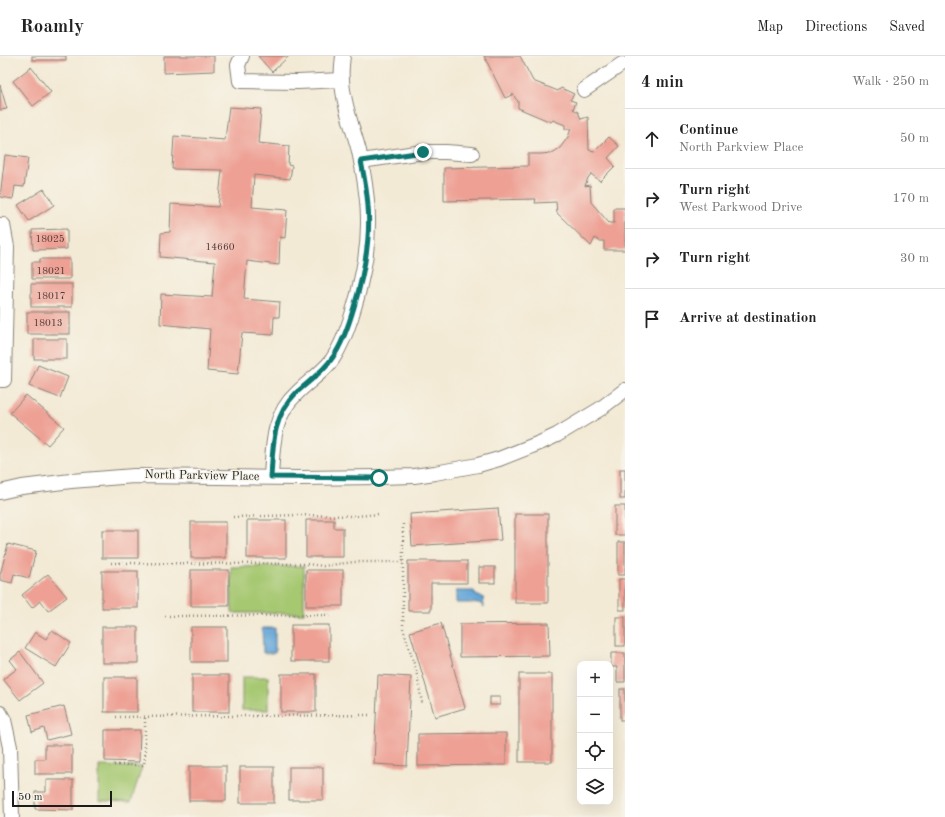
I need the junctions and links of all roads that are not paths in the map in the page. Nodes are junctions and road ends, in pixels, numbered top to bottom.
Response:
1 (343, 56) edge
2 (237, 59) edge
3 (621, 63) edge
4 (342, 80) junction
5 (584, 90) dead end
6 (472, 154) dead end
7 (361, 161) junction
8 (1, 225) edge
9 (2, 380) edge
10 (625, 390) edge
11 (271, 477) junction
12 (0, 492) edge
13 (0, 714) edge
14 (8, 810) edge

1 - 4 street
2 - 4 street
3 - 5 street
4 - 7 street
6 - 7 street
7 - 11 street
8 - 9 street
10 - 11 street, North Parkview Place
11 - 12 street, North Parkview Place
13 - 14 street

